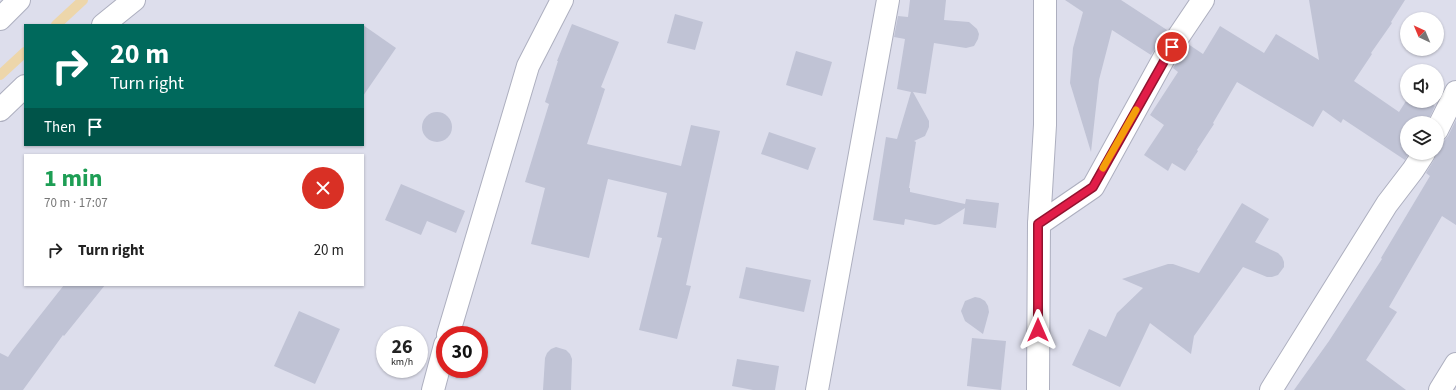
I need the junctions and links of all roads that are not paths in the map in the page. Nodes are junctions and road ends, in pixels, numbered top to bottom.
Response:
1 (19, 0) edge
2 (134, 0) edge
3 (562, 0) edge
4 (888, 0) edge
5 (1045, 0) edge
6 (1203, 0) edge
7 (0, 19) edge
8 (104, 24) edge
9 (24, 87) edge
10 (1456, 92) edge
11 (0, 110) edge
12 (1444, 116) edge
13 (1419, 160) edge
14 (1038, 224) junction
15 (451, 326) edge
16 (1456, 364) edge
17 (436, 378) edge
18 (433, 390) edge
19 (817, 390) edge
20 (1038, 390) edge
21 (1271, 390) edge
22 (1440, 390) edge

1 - 7 street
2 - 8 street
3 - 15 street
4 - 19 street
5 - 14 street
6 - 14 street
9 - 11 street
10 - 12 street
13 - 21 street
14 - 20 street
16 - 22 street
17 - 18 street

